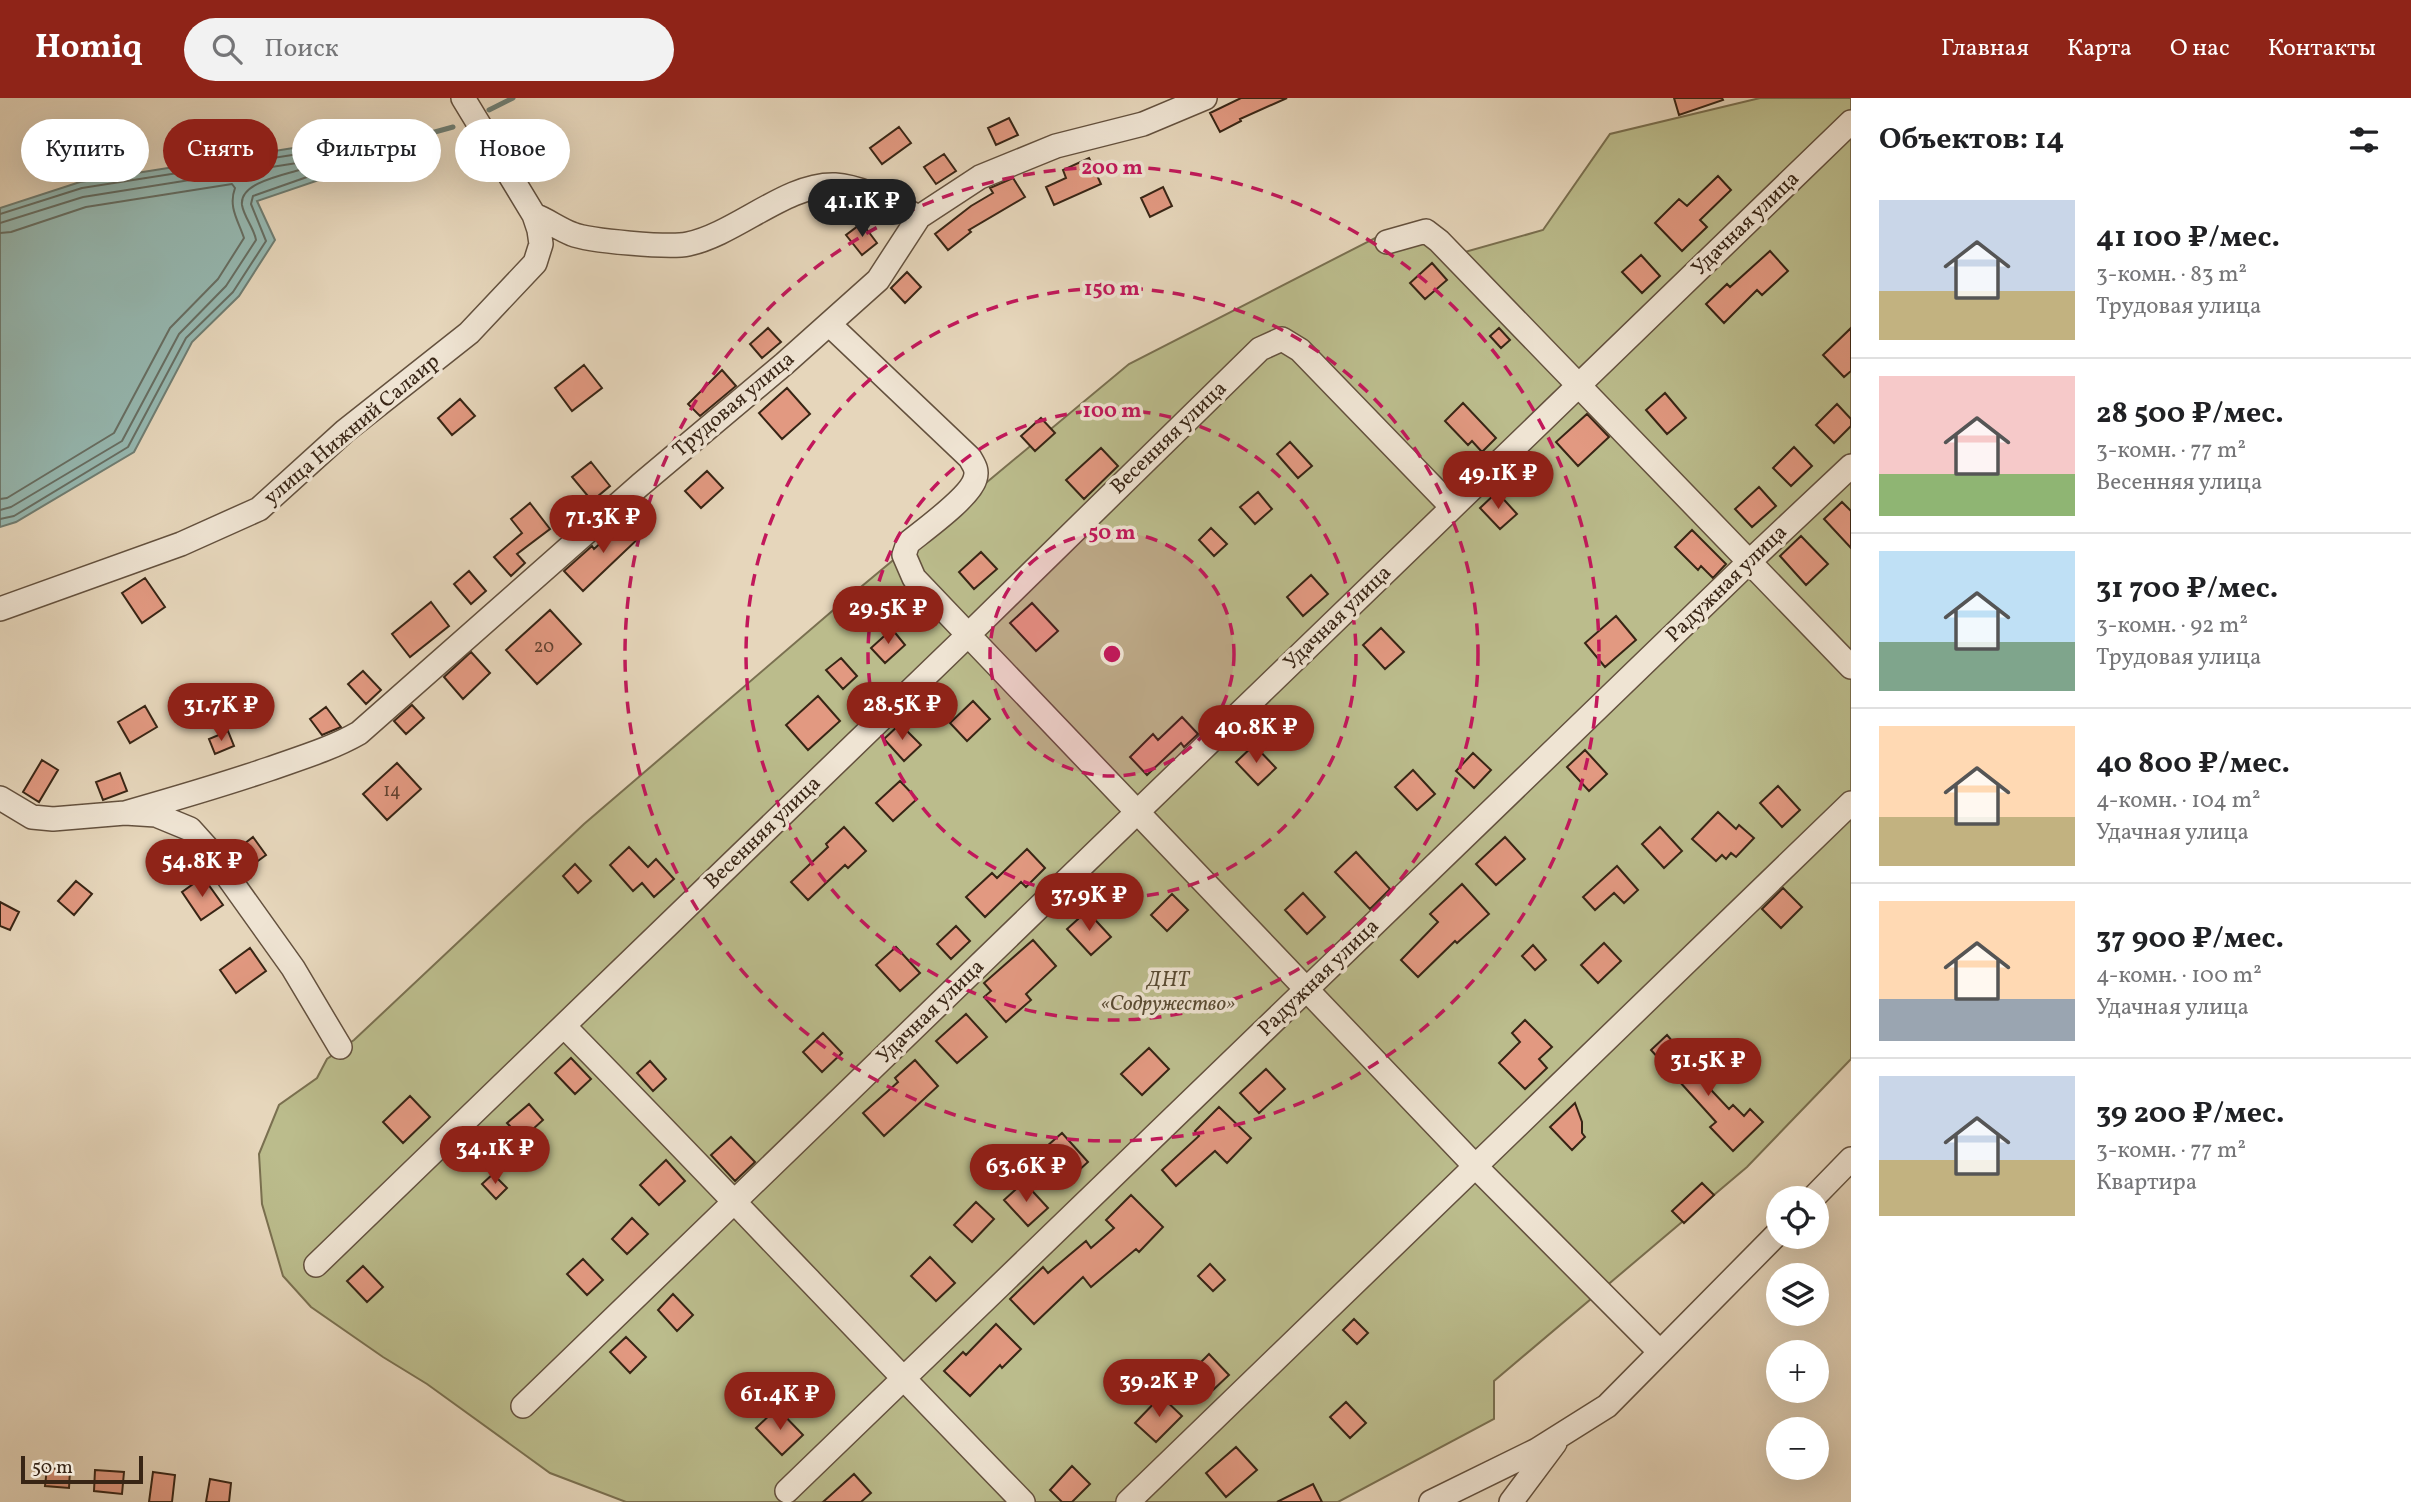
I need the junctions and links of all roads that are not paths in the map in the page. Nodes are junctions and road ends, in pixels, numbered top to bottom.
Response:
1 (463, 98) edge
2 (1205, 98) edge
3 (1851, 122) edge
4 (534, 215) junction
5 (919, 217) junction
6 (1387, 242) dead end
7 (829, 324) junction
8 (1579, 387) junction
9 (1851, 466) edge
10 (1452, 507) junction
11 (1749, 562) junction
12 (0, 609) edge
13 (968, 635) junction
14 (1851, 667) edge
15 (0, 798) edge
16 (1851, 803) edge
17 (125, 813) junction
18 (1137, 813) junction
19 (1307, 990) junction
20 (564, 1026) junction
21 (340, 1047) dead end
22 (1851, 1159) edge
23 (1476, 1167) junction
24 (1825, 1186) edge
25 (736, 1201) junction
26 (1766, 1245) edge
27 (316, 1265) dead end
28 (1660, 1352) junction
29 (903, 1379) junction
30 (523, 1406) dead end
31 (1561, 1434) junction
32 (788, 1491) dead end
33 (1023, 1502) edge
34 (1128, 1502) edge
35 (1431, 1502) edge
36 (1511, 1502) edge

1 - 4 street
2 - 5 street, Трудовая улица
3 - 8 street, Удачная улица
4 - 5 street
4 - 12 street, улица Нижний Салаир
5 - 7 street, Трудовая улица
6 - 8 street
7 - 13 street
7 - 17 street, Трудовая улица
8 - 10 street, Удачная улица
8 - 11 street
9 - 11 street, Радужная улица
10 - 13 street, Весенняя улица
10 - 18 street, Удачная улица
11 - 14 street
11 - 19 street, Радужная улица
13 - 18 street
13 - 20 street, Весенняя улица
15 - 17 street
16 - 23 street
17 - 21 street
18 - 19 street
18 - 25 street, Удачная улица
19 - 23 street
19 - 29 street, Радужная улица
20 - 25 street
20 - 27 street, Весенняя улица
22 - 24 street
23 - 28 street
23 - 34 street
25 - 29 street
25 - 30 street, Удачная улица
26 - 28 street
28 - 31 street
29 - 32 street, Радужная улица
29 - 33 street
31 - 35 street
31 - 36 street

